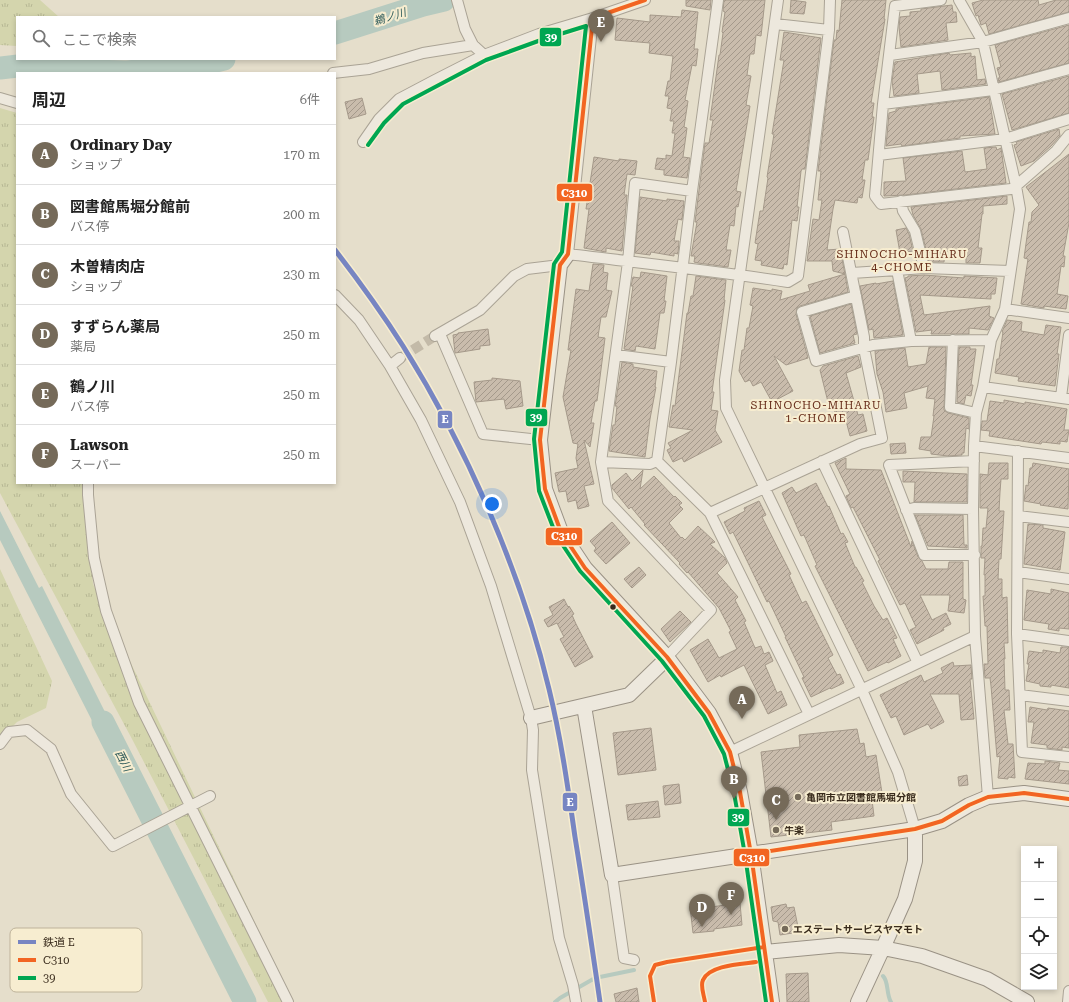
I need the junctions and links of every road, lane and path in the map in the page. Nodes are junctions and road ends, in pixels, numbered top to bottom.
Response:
1 (457, 0) edge
2 (645, 0) edge
3 (718, 0) edge
4 (778, 0) edge
5 (830, 0) edge
6 (941, 0) edge
7 (959, 0) edge
8 (593, 18) junction
9 (1069, 18) edge
10 (775, 24) junction
11 (829, 30) junction
12 (983, 42) junction
13 (473, 45) junction
14 (484, 55) junction
15 (890, 55) junction
16 (1069, 69) edge
17 (336, 73) edge
18 (993, 90) junction
19 (0, 98) edge
20 (16, 102) edge
21 (884, 104) junction
22 (1069, 119) edge
23 (1069, 135) edge
24 (1005, 139) junction
25 (363, 142) dead end
26 (879, 156) junction
27 (1016, 186) junction
28 (692, 191) junction
29 (901, 201) junction
30 (843, 232) dead end
31 (564, 259) junction
32 (628, 262) junction
33 (924, 268) junction
34 (683, 269) junction
35 (897, 270) junction
36 (1010, 271) junction
37 (852, 273) junction
38 (739, 275) junction
39 (336, 296) edge
40 (856, 296) junction
41 (1005, 309) junction
42 (1069, 318) edge
43 (1069, 334) edge
44 (953, 340) junction
45 (991, 340) junction
46 (911, 341) junction
47 (864, 348) junction
48 (616, 355) junction
49 (400, 358) tunnel mouth
50 (671, 362) junction
51 (390, 366) junction
52 (983, 387) junction
53 (1065, 398) edge
54 (976, 412) junction
55 (540, 440) junction
56 (974, 446) junction
57 (1018, 451) junction
58 (1069, 458) edge
59 (657, 461) junction
60 (822, 461) junction
61 (974, 461) junction
62 (601, 462) junction
63 (88, 484) edge
64 (764, 488) junction
65 (973, 509) junction
66 (906, 510) junction
67 (710, 513) junction
68 (1018, 516) junction
69 (1069, 522) edge
70 (975, 555) junction
71 (1018, 572) junction
72 (1069, 579) edge
73 (1017, 634) junction
74 (975, 636) junction
75 (1069, 641) edge
76 (666, 657) junction
77 (918, 663) junction
78 (862, 690) junction
79 (1020, 695) junction
80 (1069, 701) edge
81 (584, 706) junction
82 (809, 714) junction
83 (531, 718) junction
84 (0, 744) edge
85 (730, 752) junction
86 (1069, 757) edge
87 (210, 796) dead end
88 (988, 797) junction
89 (1069, 800) edge
90 (188, 807) junction
91 (915, 829) junction
92 (751, 854) junction
93 (612, 875) junction
94 (883, 948) junction
95 (765, 952) junction
96 (634, 960) dead end
97 (1069, 991) edge
98 (575, 993) edge
99 (288, 1002) edge
100 (772, 1002) edge
101 (858, 1002) edge
102 (1027, 1002) edge
103 (1068, 1002) edge

1 - 13 street
2 - 8 street
3 - 28 street
4 - 10 street
5 - 11 street
6 - 15 street
7 - 12 street
8 - 14 street
8 - 31 street
9 - 12 street
10 - 11 street
10 - 38 street
11 - 38 street
12 - 15 street
12 - 18 street
13 - 14 street
13 - 17 street
14 - 25 street
15 - 21 street
16 - 18 street
18 - 21 street
18 - 24 street
19 - 20 street
21 - 26 street
22 - 24 street
23 - 27 street
24 - 26 street
24 - 27 street
26 - 29 street
27 - 29 street
27 - 36 street
28 - 32 street
28 - 34 street
29 - 33 street
30 - 37 street
31 - 32 street
31 - 55 street
31 - 55 street
32 - 34 street
32 - 48 street
33 - 35 street
33 - 36 street
34 - 38 street
34 - 50 street
35 - 37 street
35 - 46 street
36 - 41 street
37 - 40 street
38 - 64 street
39 - 51 street
40 - 47 street
40 - 47 street
41 - 42 street
41 - 45 street
43 - 53 street
44 - 45 street
44 - 46 street
44 - 54 street
45 - 52 street
46 - 47 street
47 - 60 street
48 - 50 street
48 - 62 street
49 - 51 street
50 - 59 street
51 - 83 street
52 - 53 street
52 - 54 street
54 - 56 street
55 - 76 street
56 - 57 street
56 - 61 street
57 - 58 street
57 - 68 street
59 - 62 street
59 - 67 street
60 - 64 street
60 - 77 street
61 - 65 street
61 - 66 street
62 - 76 street
63 - 90 street
64 - 67 street
64 - 78 street
65 - 66 street
65 - 70 street
66 - 70 street
67 - 82 street
68 - 69 street
68 - 71 street
70 - 74 street
71 - 72 street
71 - 73 street
73 - 75 street
73 - 79 street
74 - 77 street
74 - 88 street
76 - 81 street
76 - 85 street
77 - 78 street
78 - 82 street
78 - 91 street
79 - 80 street
79 - 86 street
81 - 83 street
81 - 93 street
82 - 85 street
83 - 98 street
84 - 90 street
85 - 92 street
87 - 90 street
88 - 89 street
88 - 91 street
90 - 99 street
91 - 92 street
91 - 94 street
92 - 93 street
92 - 95 street
93 - 96 street
94 - 95 street
94 - 101 street
94 - 102 street
95 - 100 street
97 - 103 street

